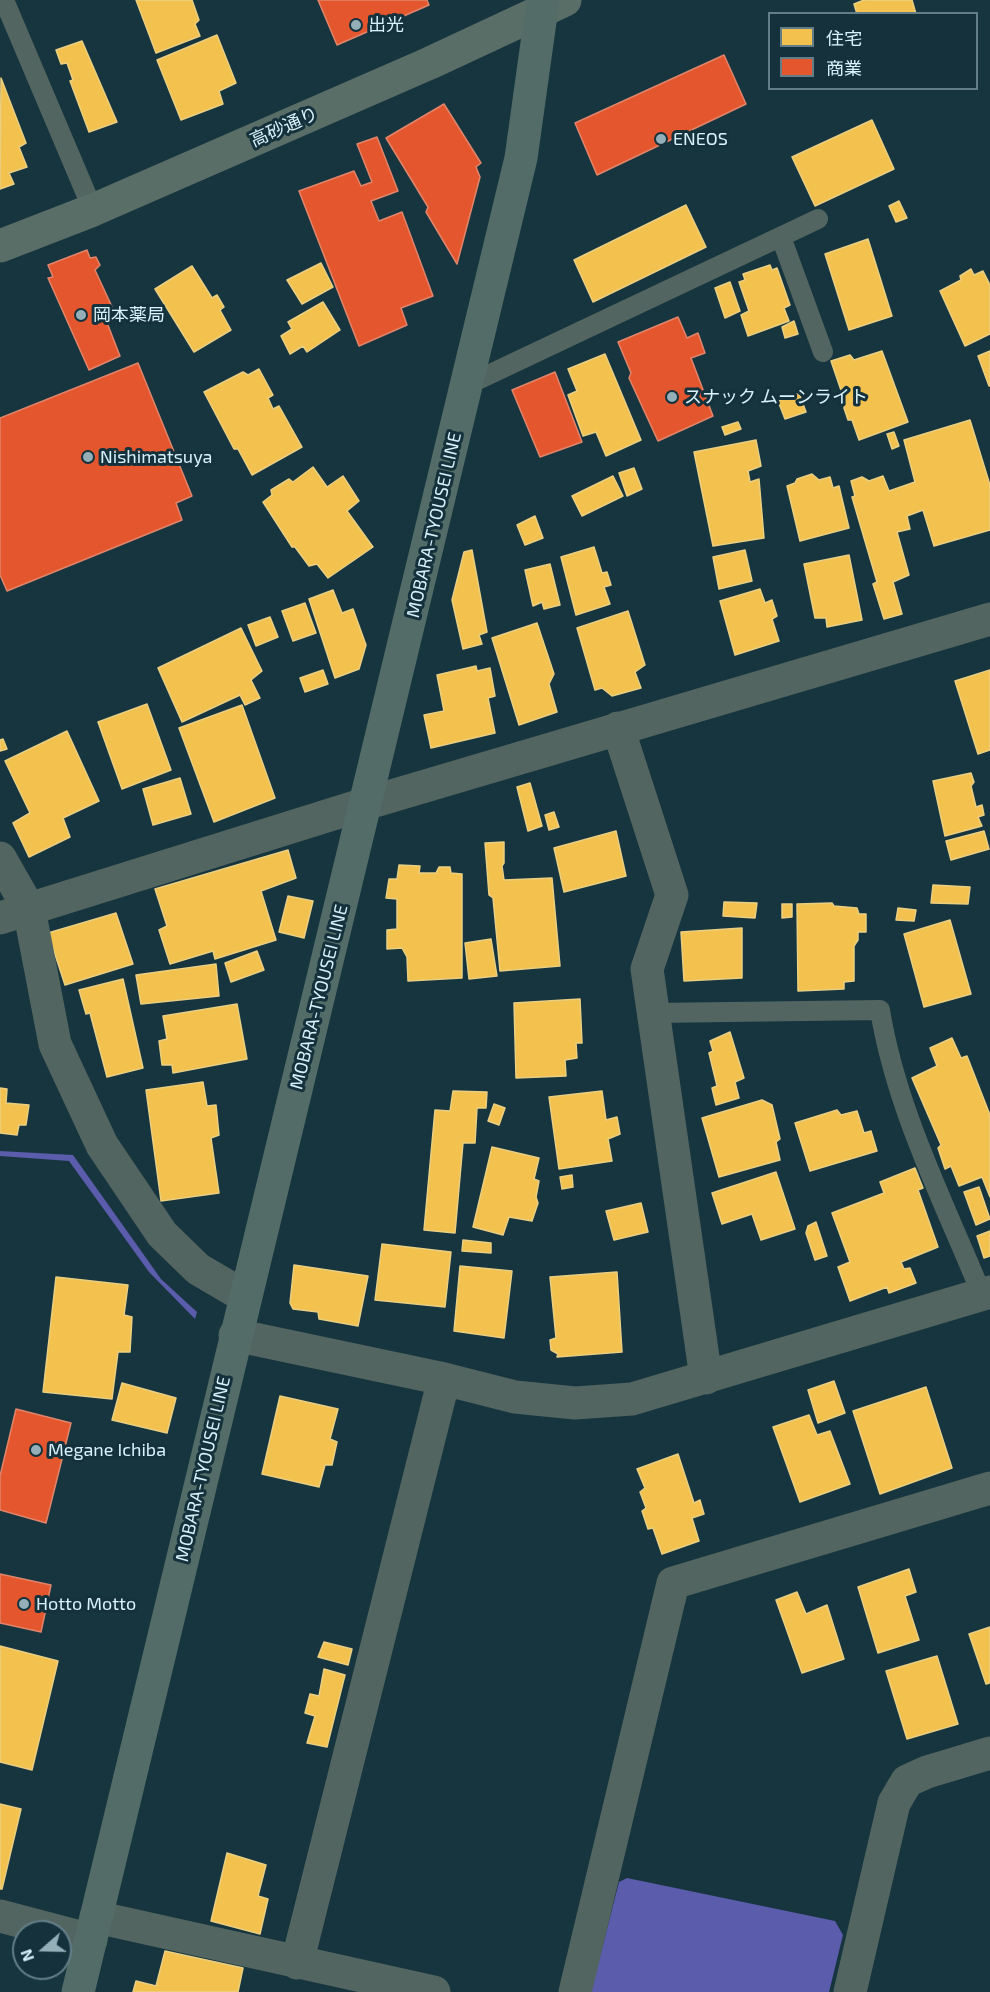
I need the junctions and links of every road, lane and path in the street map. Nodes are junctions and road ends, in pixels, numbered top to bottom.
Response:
1 (3, 0) edge
2 (551, 4) edge
3 (93, 210) junction
4 (818, 219) dead end
5 (781, 237) junction
6 (0, 246) edge
7 (823, 352) dead end
8 (467, 385) junction
9 (990, 619) edge
10 (618, 728) junction
11 (368, 802) junction
12 (0, 858) edge
13 (14, 914) edge
14 (654, 1013) junction
15 (986, 1293) edge
16 (244, 1296) junction
17 (235, 1335) junction
18 (706, 1378) junction
19 (444, 1379) junction
20 (990, 1488) edge
21 (990, 1753) edge
22 (0, 1916) edge
23 (93, 1928) junction
24 (297, 1963) junction
25 (379, 1985) edge
26 (78, 1992) edge
27 (434, 1992) edge
28 (575, 1992) edge
29 (850, 1992) edge

1 - 3 lane
2 - 3 street, 高砂通り
2 - 8 main road, MOBARA-TYOUSEI LINE
3 - 6 street, 高砂通り
4 - 5 lane
5 - 7 lane
5 - 8 lane
8 - 11 main road, MOBARA-TYOUSEI LINE
9 - 10 street
10 - 11 street
10 - 14 street
11 - 13 street
11 - 16 main road, MOBARA-TYOUSEI LINE
12 - 13 street
13 - 16 street
14 - 15 lane
14 - 18 street
15 - 18 street
16 - 17 main road, MOBARA-TYOUSEI LINE
17 - 19 street
17 - 23 main road, MOBARA-TYOUSEI LINE
18 - 19 street
19 - 24 street
20 - 28 street
21 - 29 street
22 - 23 street
23 - 24 street
23 - 26 main road, MOBARA-TYOUSEI LINE
24 - 25 street
25 - 27 street

